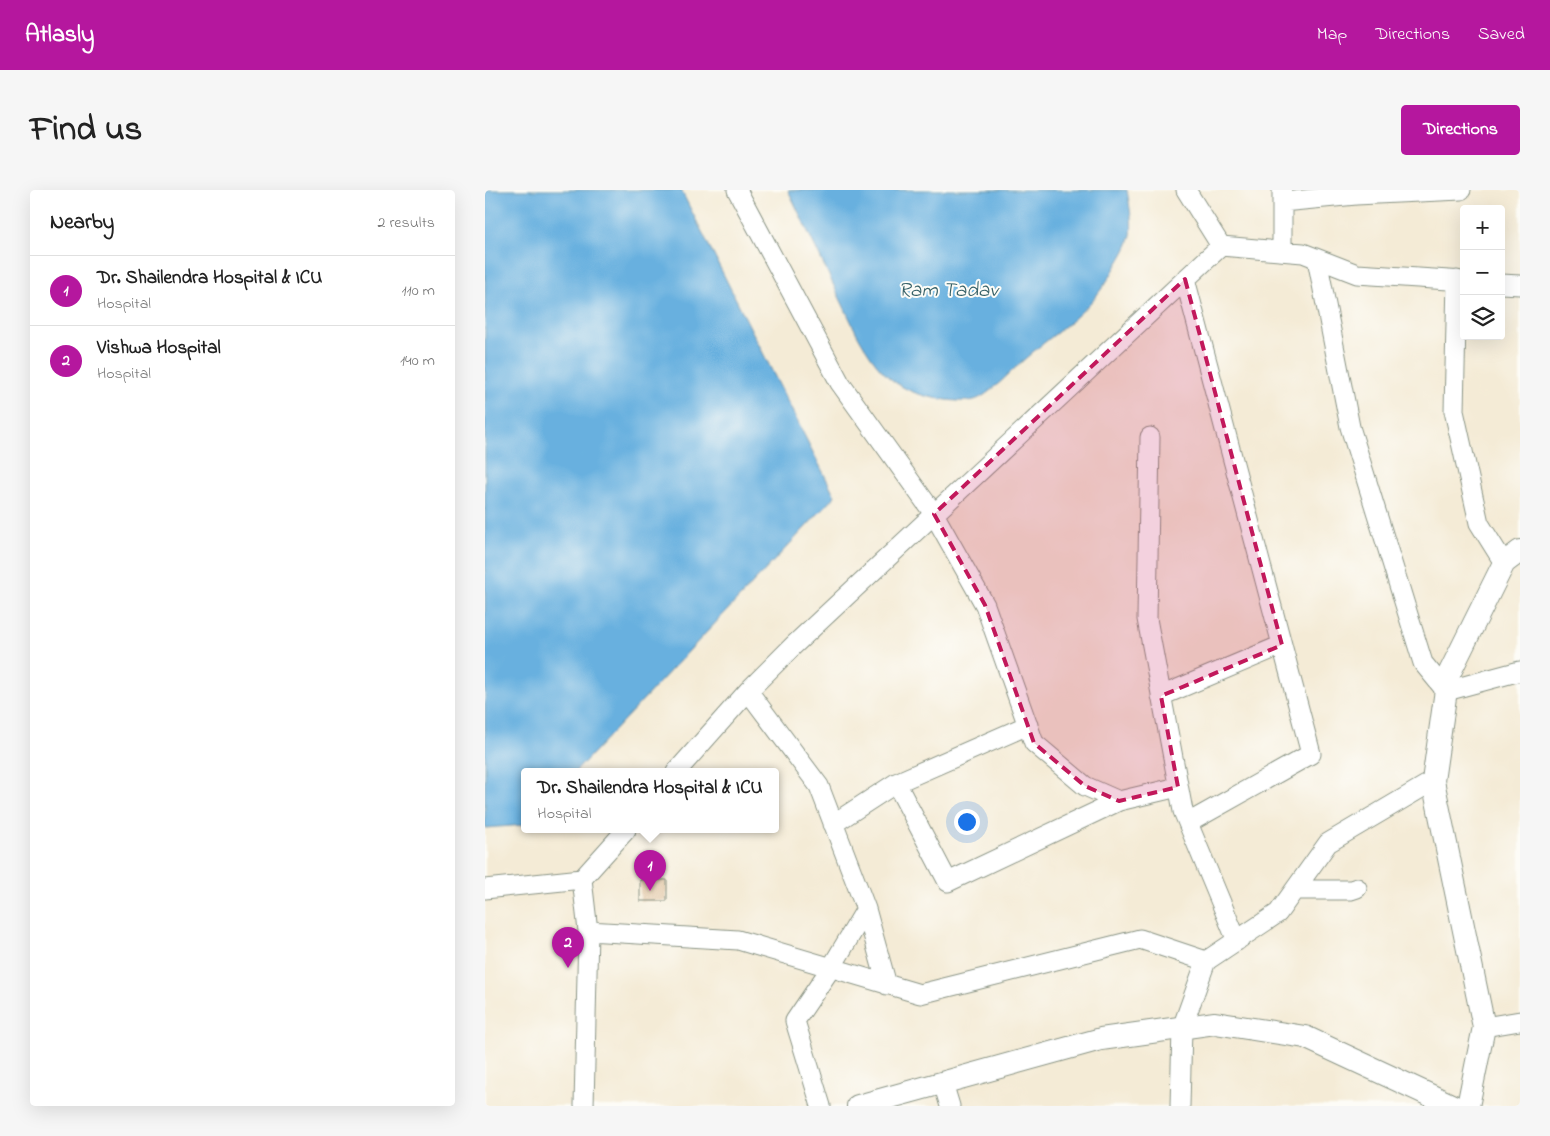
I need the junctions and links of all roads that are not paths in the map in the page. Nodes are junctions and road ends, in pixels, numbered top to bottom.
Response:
1 (737, 190) edge
2 (1186, 190) edge
3 (1461, 190) edge
4 (1282, 196) edge
5 (1221, 246) junction
6 (1282, 251) junction
7 (1317, 259) junction
8 (1185, 279) junction
9 (1460, 281) edge
10 (1505, 284) edge
11 (1520, 285) edge
12 (1460, 295) edge
13 (1149, 437) dead end
14 (934, 514) junction
15 (1512, 557) edge
16 (1282, 645) junction
17 (1520, 671) edge
18 (748, 691) junction
19 (1446, 691) junction
20 (1161, 696) junction
21 (1028, 725) junction
22 (680, 768) edge
23 (1433, 781) junction
24 (896, 783) junction
25 (1178, 788) junction
26 (1119, 801) junction
27 (1188, 823) junction
28 (833, 824) junction
29 (622, 833) edge
30 (582, 879) junction
31 (1357, 888) dead end
32 (485, 889) edge
33 (1295, 890) junction
34 (866, 908) junction
35 (588, 931) junction
36 (1237, 941) junction
37 (1205, 961) junction
38 (831, 968) junction
39 (887, 985) junction
40 (1520, 1021) edge
41 (1484, 1027) junction
42 (1183, 1028) junction
43 (943, 1083) junction
44 (584, 1106) edge
45 (821, 1106) edge
46 (858, 1106) edge
47 (950, 1106) edge
48 (1180, 1106) edge
49 (1453, 1106) edge
50 (1468, 1106) edge

1 - 14 street
2 - 5 street
3 - 4 street
4 - 6 street
5 - 6 street
5 - 8 street
6 - 7 street
7 - 9 street
7 - 19 street
8 - 14 street
8 - 16 street
10 - 11 street
12 - 15 street
13 - 20 street
14 - 18 street
14 - 21 street
15 - 19 street
16 - 20 street
16 - 27 street
17 - 19 street
18 - 22 street
18 - 28 street
19 - 23 street
20 - 25 street
21 - 24 street
21 - 26 street
23 - 33 street
23 - 41 street
24 - 26 street
24 - 28 street
25 - 26 street
25 - 27 street
27 - 36 street
28 - 34 street
29 - 30 street
30 - 32 street
30 - 35 street
31 - 33 street
33 - 36 street
34 - 38 street
34 - 39 street
35 - 38 street
35 - 44 street
36 - 37 street
37 - 39 street
37 - 42 street
38 - 39 street
38 - 45 street
40 - 41 street
41 - 50 street
42 - 43 street
42 - 48 street
42 - 49 street
43 - 46 street
43 - 47 street

